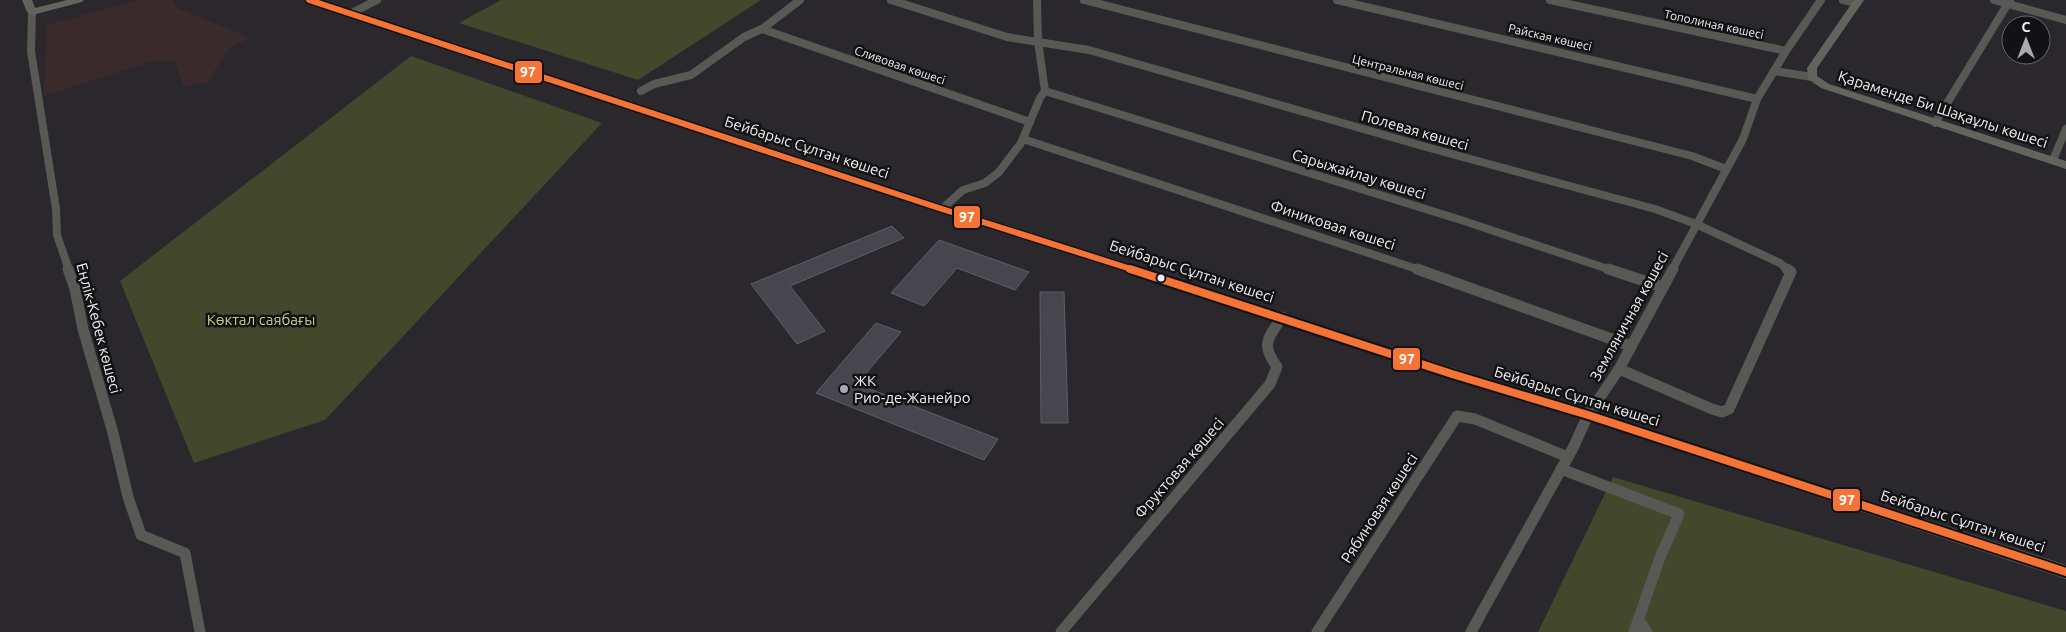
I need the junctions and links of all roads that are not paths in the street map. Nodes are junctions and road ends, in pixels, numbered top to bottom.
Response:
1 (28, 0) edge
2 (79, 0) edge
3 (309, 0) edge
4 (377, 0) edge
5 (800, 0) edge
6 (891, 0) edge
7 (1037, 0) edge
8 (1084, 0) edge
9 (1337, 0) edge
10 (1550, 0) edge
11 (1821, 0) edge
12 (1843, 0) edge
13 (1994, 0) edge
14 (1858, 1) edge
15 (2009, 2) edge
16 (66, 3) junction
17 (32, 12) junction
18 (350, 14) junction
19 (2066, 20) edge
20 (762, 29) junction
21 (1038, 41) junction
22 (1786, 51) junction
23 (1774, 72) junction
24 (1812, 77) junction
25 (641, 91) dead end
26 (1045, 91) junction
27 (1757, 99) junction
28 (1030, 122) junction
29 (1935, 124) junction
30 (2066, 129) edge
31 (1024, 140) junction
32 (2052, 160) junction
33 (2066, 165) edge
34 (1726, 169) junction
35 (942, 209) junction
36 (1696, 224) junction
37 (1663, 287) junction
38 (1282, 317) junction
39 (1631, 346) junction
40 (1619, 369) junction
41 (1588, 415) junction
42 (1568, 457) junction
43 (1561, 470) junction
44 (2066, 572) edge
45 (1638, 619) junction
46 (200, 632) edge
47 (1061, 632) edge
48 (1317, 632) edge
49 (1471, 632) edge
50 (1634, 632) edge
51 (1647, 632) edge

1 - 16 street
1 - 17 street, Еңлік-Кебек көшесі
2 - 16 street
3 - 18 street, Бейбарыс Сұлтан көшесі
4 - 18 street
5 - 20 street
6 - 21 street, Полевая көшесі
7 - 21 street
8 - 34 street, Центральная көшесі
9 - 27 street, Райская көшесі
10 - 22 street, Тополиная көшесі
11 - 22 street, Земляничная көшесі
12 - 14 street
13 - 15 street
14 - 24 street
15 - 19 street
15 - 29 street
16 - 17 street
17 - 46 street, Еңлік-Кебек көшесі
18 - 35 street, Бейбарыс Сұлтан көшесі
20 - 25 street
20 - 28 street, Сливовая көшесі
21 - 26 street
21 - 36 street, Полевая көшесі
22 - 23 street, Земляничная көшесі
23 - 24 street
23 - 27 street, Земляничная көшесі
24 - 29 street, Қараменде Би Шақаұлы көшесі
26 - 28 street
26 - 37 street, Сарыжайлау көшесі
27 - 34 street, Земляничная көшесі
28 - 31 street
29 - 32 street, Қараменде Би Шақаұлы көшесі
30 - 32 street
31 - 35 street
31 - 39 street, Финиковая көшесі
32 - 33 street, Қараменде Би Шақаұлы көшесі
34 - 36 street, Земляничная көшесі
35 - 38 street, Бейбарыс Сұлтан көшесі
36 - 37 street, Земляничная көшесі
36 - 40 street, Полевая көшесі
37 - 39 street, Земляничная көшесі
38 - 41 street, Бейбарыс Сұлтан көшесі
38 - 47 street, Фруктовая көшесі
39 - 40 street, Земляничная көшесі
40 - 41 street, Земляничная көшесі
41 - 42 street, Земляничная көшесі
41 - 44 street, Бейбарыс Сұлтан көшесі
42 - 43 street, Земляничная көшесі
42 - 48 street, Рябиновая көшесі
43 - 45 street
43 - 49 street, Земляничная көшесі
45 - 50 street
45 - 51 street

